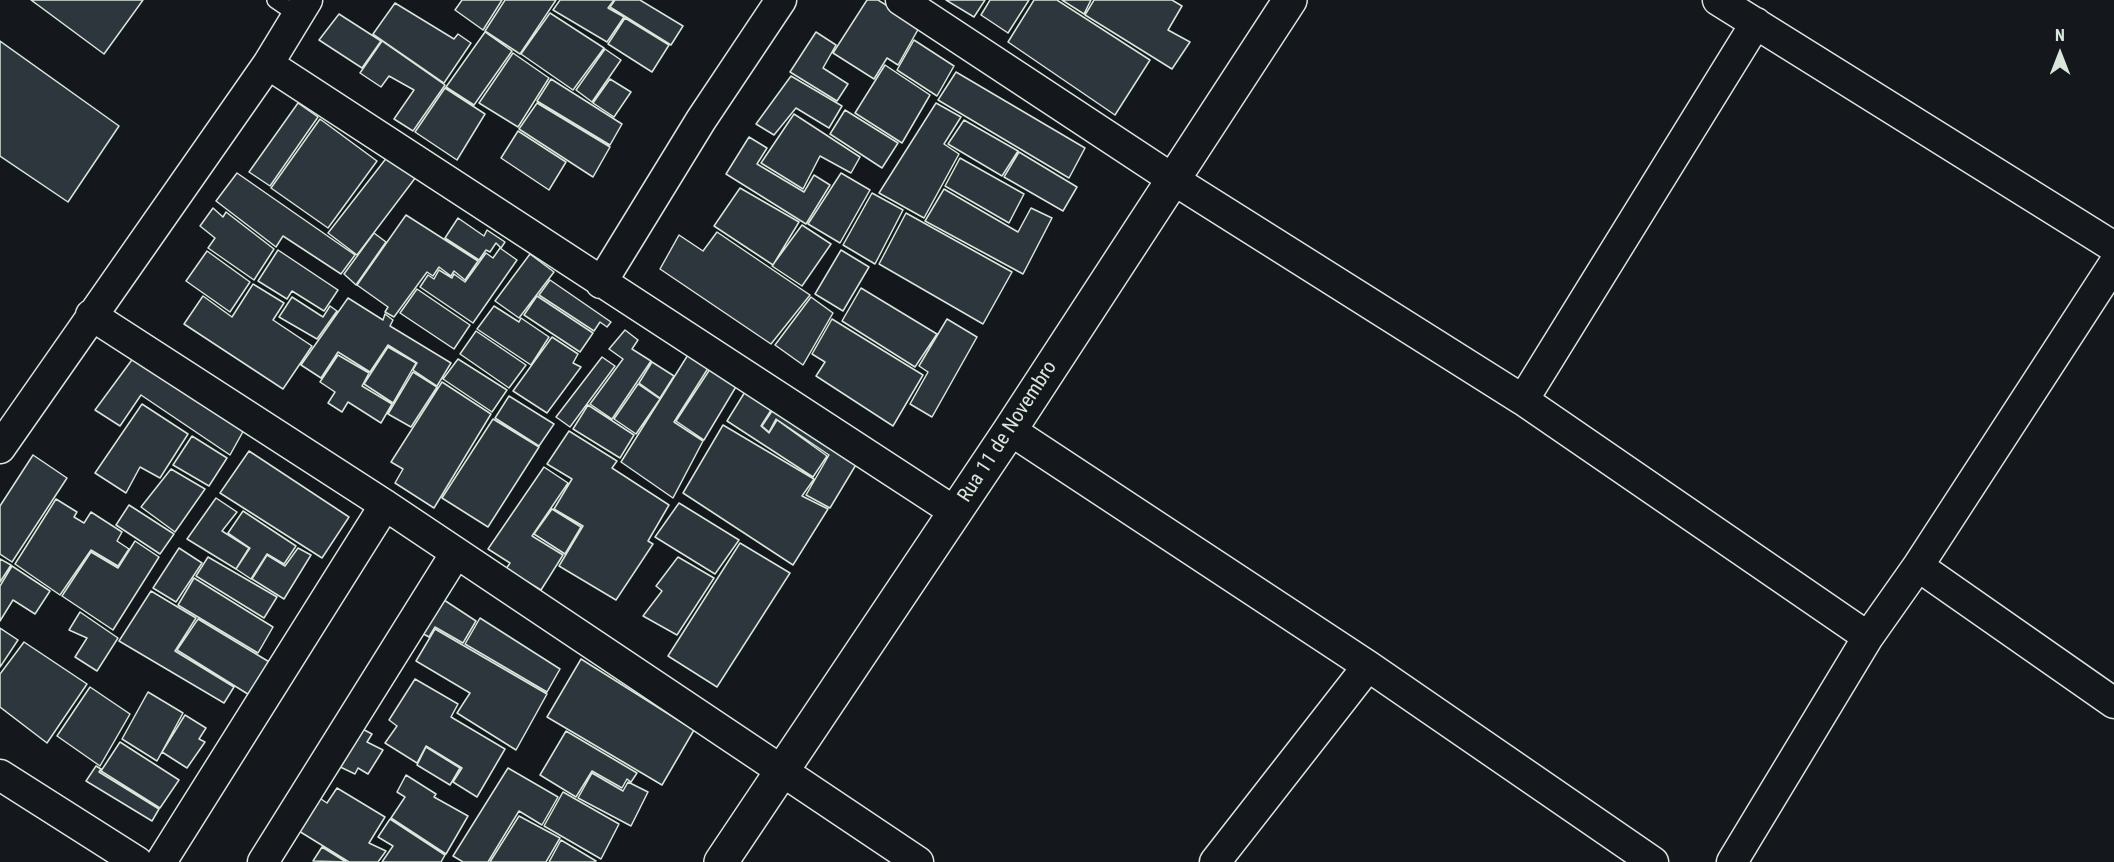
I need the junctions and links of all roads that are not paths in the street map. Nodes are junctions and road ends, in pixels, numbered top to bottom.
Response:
1 (781, 0) edge
2 (901, 0) edge
3 (1290, 0) edge
4 (1718, 0) edge
5 (293, 5) edge
6 (1756, 22) junction
7 (268, 64) junction
8 (1174, 180) junction
9 (2114, 247) edge
10 (2114, 264) edge
11 (602, 283) junction
12 (91, 315) junction
13 (1523, 400) junction
14 (1010, 430) junction
15 (0, 448) edge
16 (385, 505) junction
17 (955, 512) junction
18 (456, 553) junction
19 (1918, 566) junction
20 (1868, 637) junction
21 (1368, 666) junction
22 (2114, 703) edge
23 (780, 772) junction
24 (0, 775) edge
25 (137, 862) edge
26 (160, 862) edge
27 (262, 862) edge
28 (721, 862) edge
29 (918, 862) edge
30 (1215, 862) edge
31 (1653, 862) edge
32 (1732, 862) edge

1 - 11 street
2 - 8 street
3 - 8 main road, Rua 11 de Novembro
4 - 6 street
5 - 7 street
6 - 9 street
6 - 13 street
7 - 11 street
7 - 12 street
8 - 13 street
8 - 14 main road, Rua 11 de Novembro
10 - 19 street
11 - 17 street
12 - 15 street
12 - 16 street
13 - 20 street
14 - 17 main road, Rua 11 de Novembro
14 - 21 street
16 - 18 street
16 - 26 street
17 - 23 main road, Rua 11 de Novembro
18 - 23 street
18 - 27 street
19 - 20 street
19 - 22 street
20 - 32 street
21 - 30 street
21 - 31 street
23 - 28 main road, Rua 11 de Novembro
23 - 29 street
24 - 25 street

